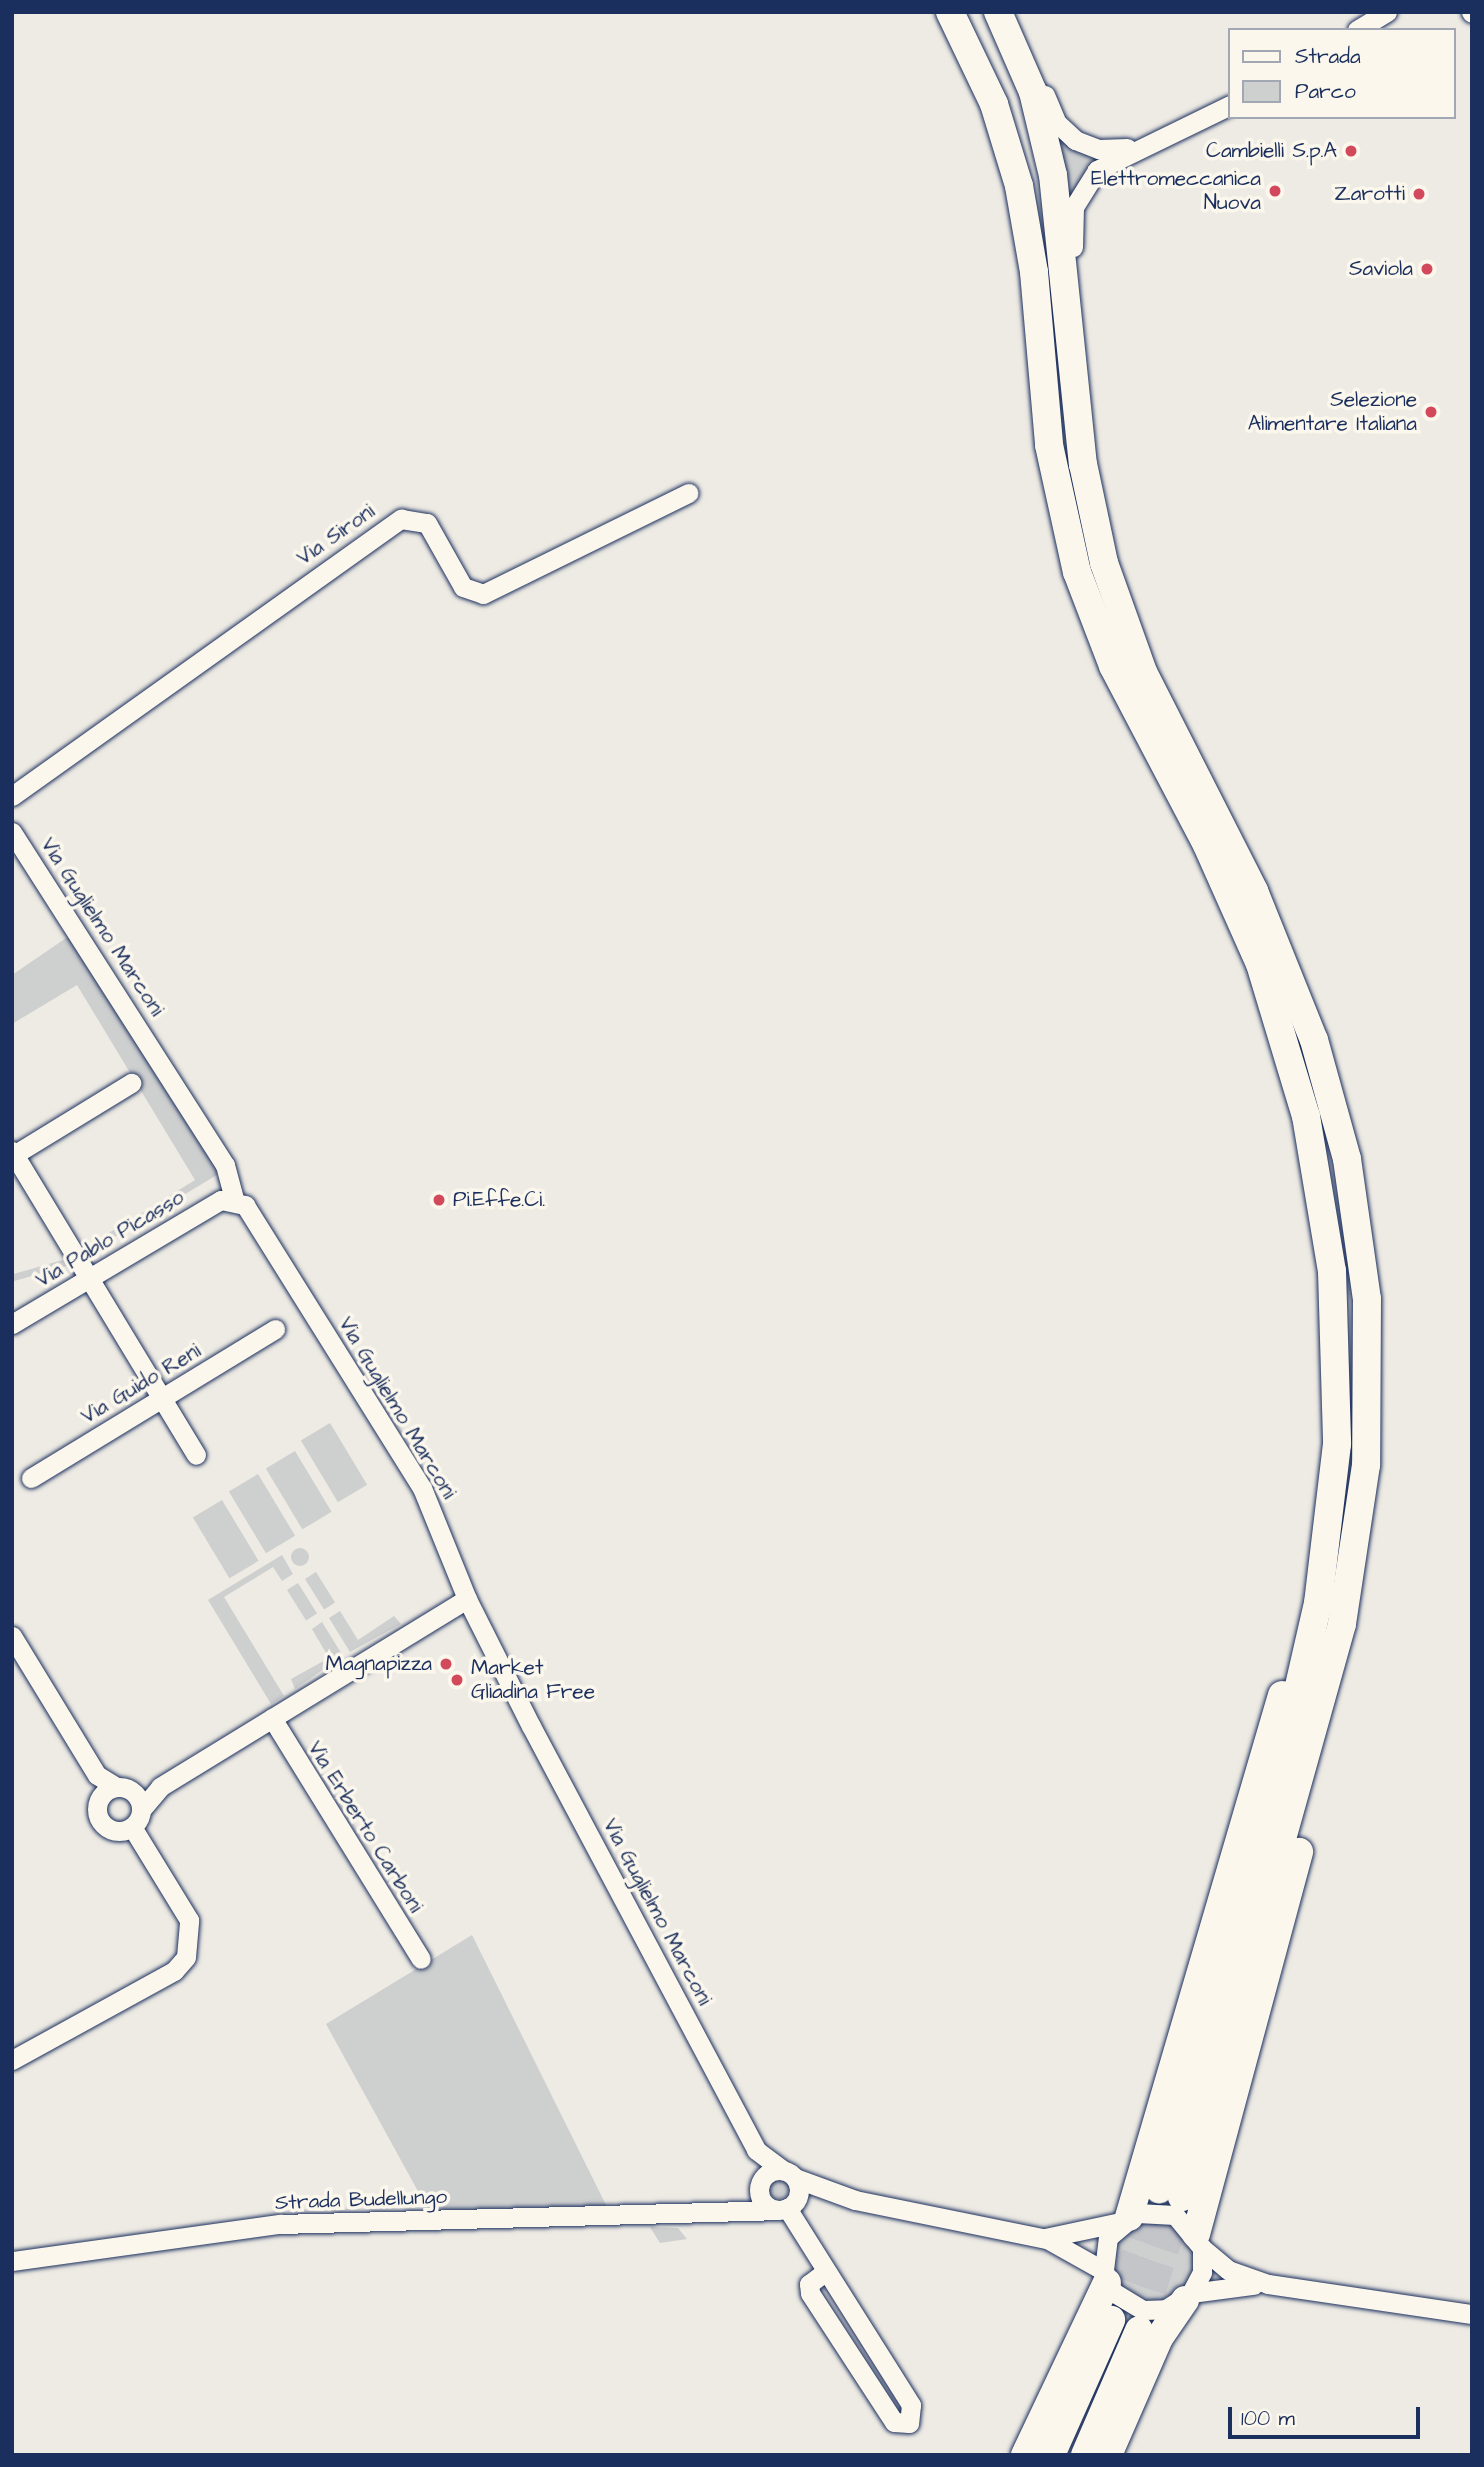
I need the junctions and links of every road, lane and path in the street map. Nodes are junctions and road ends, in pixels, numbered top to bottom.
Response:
1 (950, 12) edge
2 (998, 12) edge
3 (1387, 12) edge
4 (1360, 28) edge
5 (1017, 50) junction
6 (1228, 106) edge
7 (1132, 148) junction
8 (1066, 280) junction
9 (688, 493) dead end
10 (12, 796) edge
11 (12, 832) edge
12 (131, 1083) dead end
13 (13, 1154) edge
14 (234, 1199) junction
15 (89, 1278) junction
16 (12, 1324) edge
17 (275, 1329) dead end
18 (1369, 1339) junction
19 (161, 1398) junction
20 (1338, 1401) junction
21 (196, 1455) dead end
22 (31, 1478) dead end
23 (467, 1598) junction
24 (12, 1636) edge
25 (272, 1718) junction
26 (97, 1775) junction
27 (160, 1787) junction
28 (123, 1788) junction
29 (99, 1800) junction
30 (137, 1819) junction
31 (421, 1959) dead end
32 (12, 2060) edge
33 (755, 2148) junction
34 (789, 2174) junction
35 (760, 2183) junction
36 (858, 2201) junction
37 (784, 2208) junction
38 (714, 2211) junction
39 (1125, 2219) junction
40 (1044, 2238) junction
41 (1199, 2241) junction
42 (12, 2261) edge
43 (825, 2272) junction
44 (1106, 2277) junction
45 (1268, 2284) junction
46 (1188, 2296) junction
47 (1472, 2314) edge
48 (1111, 2320) tunnel mouth
49 (1139, 2330) tunnel mouth
50 (1025, 2455) edge
51 (1051, 2455) edge
52 (1085, 2455) edge
53 (1108, 2455) edge

1 - 20 highway
2 - 5 highway
3 - 4 street
5 - 7 street
5 - 8 highway
6 - 7 street
7 - 8 street
8 - 18 highway
9 - 10 street, Via Sironi
11 - 14 street, Via Guglielmo Marconi
12 - 13 street
13 - 15 street
14 - 15 street, Via Pablo Picasso
14 - 23 street, Via Guglielmo Marconi
15 - 16 street, Via Pablo Picasso
15 - 19 street
17 - 19 street, Via Guido Reni
18 - 20 highway
18 - 41 highway
19 - 21 street
19 - 22 street, Via Guido Reni
20 - 39 highway
23 - 25 street
23 - 33 street, Via Guglielmo Marconi
24 - 26 street
25 - 27 street
25 - 31 street, Via Erberto Carboni
26 - 28 street
26 - 29 street
27 - 28 street
27 - 30 street
28 - 29 street
28 - 30 street
29 - 30 street
30 - 32 street
33 - 34 street, Via Guglielmo Marconi
33 - 35 street, Via Guglielmo Marconi
34 - 35 street, Strada Budellungo
34 - 36 street, Strada Budellungo
34 - 37 street
35 - 37 street
35 - 38 street, Strada Budellungo
36 - 37 street, Strada Budellungo
36 - 40 street, Strada Budellungo
37 - 38 street, Strada Budellungo
37 - 43 street
38 - 42 street, Strada Budellungo
39 - 40 street, Strada Budellungo
39 - 41 street, Strada Budellungo
39 - 44 street
40 - 44 street, Strada Budellungo
41 - 45 street, Strada Budellungo
41 - 46 street
43 - 43 street
44 - 46 street, Strada Budellungo
44 - 50 highway
45 - 46 street, Strada Budellungo
45 - 47 street, Strada Budellungo
46 - 53 highway
48 - 51 highway
49 - 52 highway

